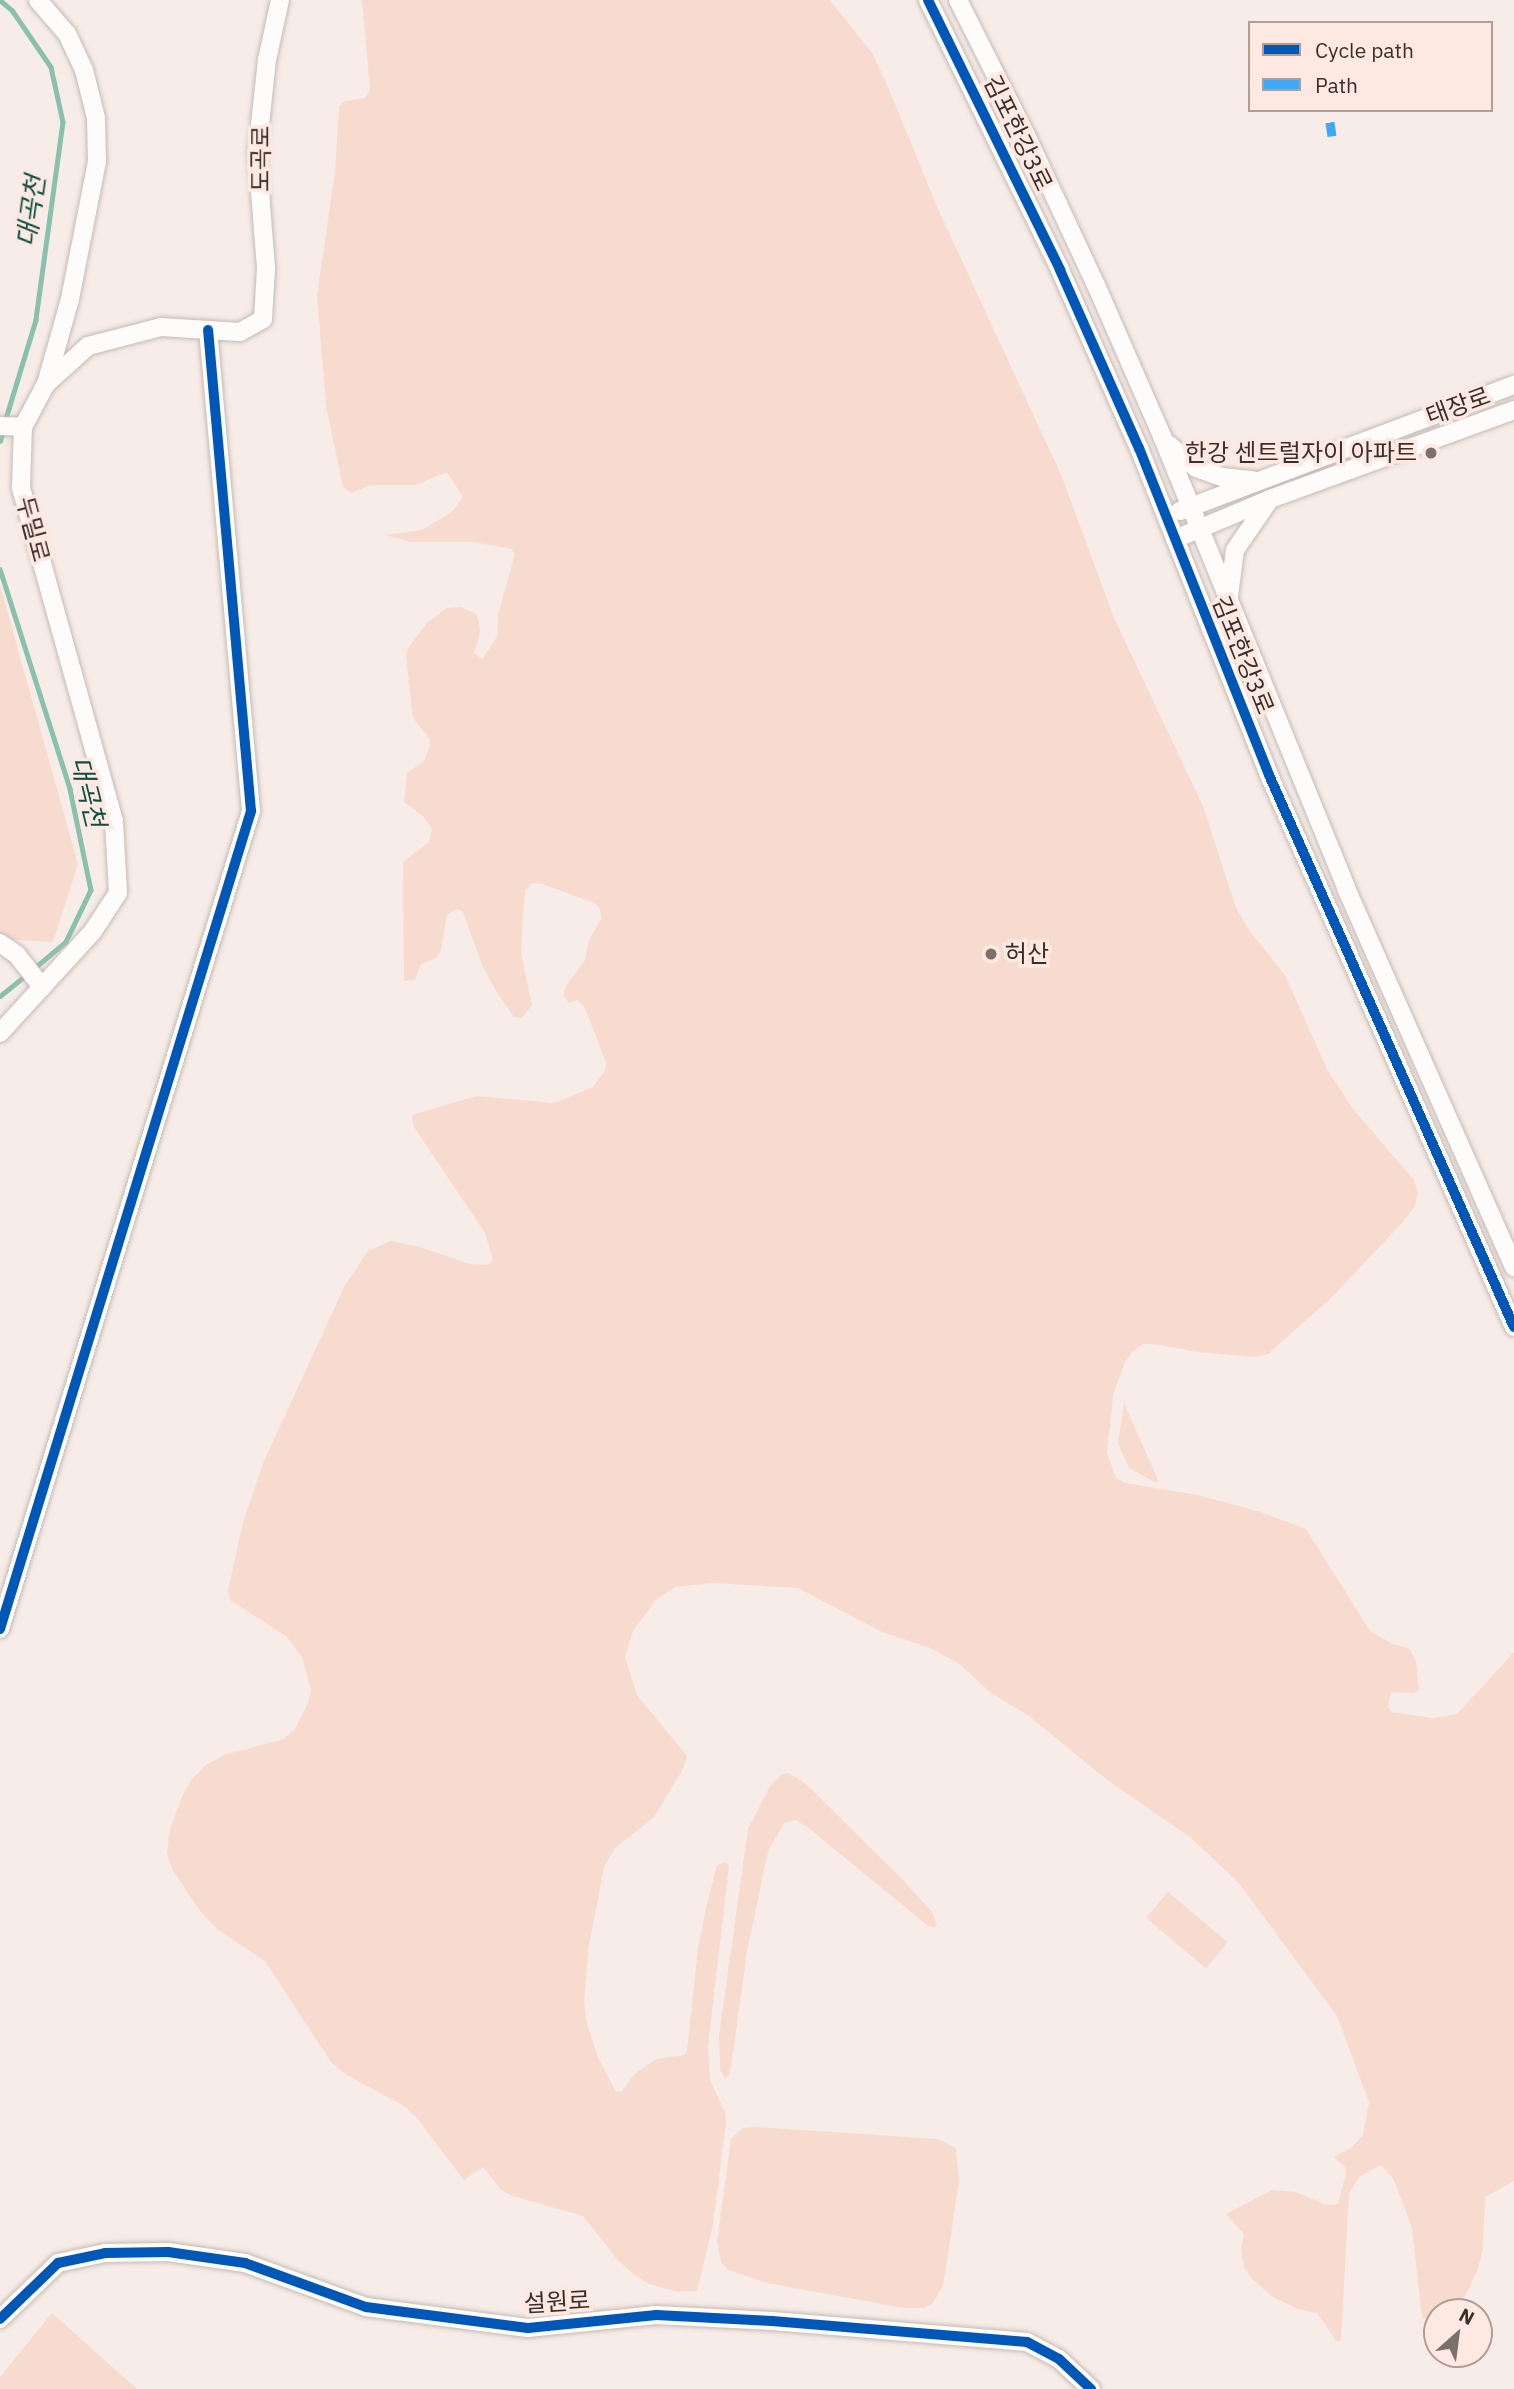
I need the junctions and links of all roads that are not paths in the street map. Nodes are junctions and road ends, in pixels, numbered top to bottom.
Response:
1 (38, 0) edge
2 (280, 0) edge
3 (928, 0) edge
4 (958, 0) edge
5 (208, 330) junction
6 (46, 384) junction
7 (1514, 385) edge
8 (1514, 410) edge
9 (12, 427) edge
10 (1162, 436) junction
11 (1256, 480) junction
12 (1270, 499) junction
13 (1190, 506) junction
14 (1166, 516) junction
15 (1200, 530) junction
16 (1175, 540) junction
17 (1228, 600) junction
18 (0, 943) edge
19 (39, 983) junction
20 (0, 1033) edge
21 (1514, 1268) edge
22 (1514, 1327) edge
23 (0, 1629) edge
24 (0, 2319) edge
25 (1091, 2389) edge

1 - 6 street, 두밀로
2 - 5 street, 도곡로
3 - 14 street, 김포한강3로
4 - 10 street, 김포한강3로
5 - 6 street
5 - 23 street
6 - 9 street, 두밀로
7 - 11 street, 태장로
8 - 12 street
9 - 19 street, 두밀로
10 - 11 street
10 - 13 street, 김포한강3로
11 - 13 street, 태장로
12 - 15 street
12 - 17 street
13 - 14 street, 태장로
13 - 15 street, 김포한강3로
14 - 16 street, 김포한강3로
15 - 16 street
15 - 17 street, 김포한강3로
16 - 22 street, 김포한강3로
17 - 21 street, 김포한강3로
18 - 19 street
19 - 20 street, 두밀로
24 - 25 street, 설원로

